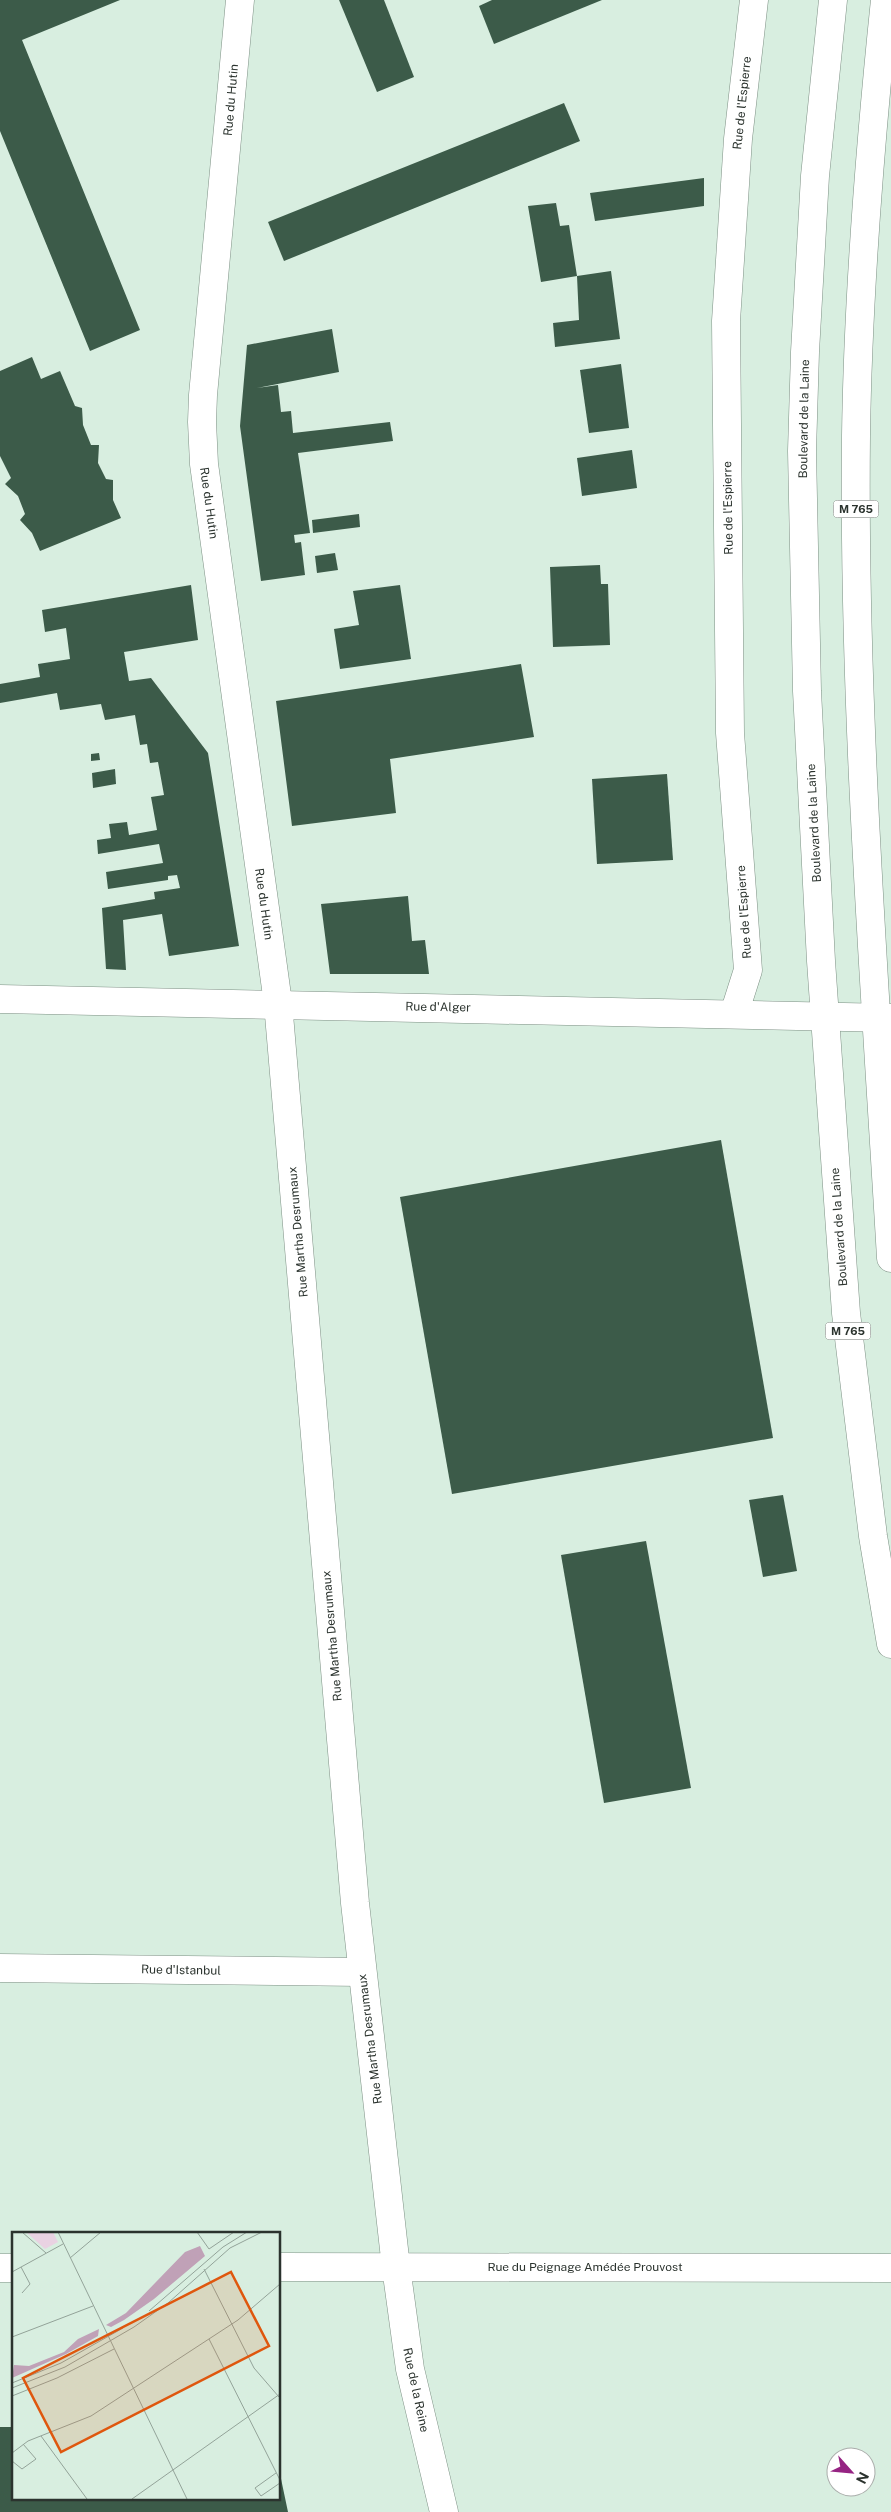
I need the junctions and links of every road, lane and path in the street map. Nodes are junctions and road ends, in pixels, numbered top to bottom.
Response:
1 (240, 0) edge
2 (754, 0) edge
3 (833, 0) edge
4 (885, 0) edge
5 (0, 998) edge
6 (278, 1003) junction
7 (734, 1014) junction
8 (825, 1017) junction
9 (884, 1018) edge
10 (891, 1258) edge
11 (891, 1644) edge
12 (0, 1968) edge
13 (362, 1972) junction
14 (280, 2267) edge
15 (396, 2267) junction
16 (891, 2268) edge
17 (444, 2512) edge

1 - 6 street, Rue du Hutin
2 - 7 street, Rue de l'Espierre
3 - 8 street, Boulevard de la Laine / M 765
4 - 9 street, M 765
5 - 6 street, Rue d'Alger
6 - 7 street, Rue d'Alger
6 - 13 street, Rue Martha Desrumaux
7 - 8 street, Rue d'Alger
8 - 9 street, Rue d'Alger
8 - 11 street, Boulevard de la Laine / M 765
9 - 10 street, M 765
12 - 13 street, Rue d'Istanbul
13 - 15 street, Rue Martha Desrumaux
14 - 15 street, Rue du Peignage Amédée Prouvost
15 - 16 street, Rue du Peignage Amédée Prouvost
15 - 17 street, Rue de la Reine

